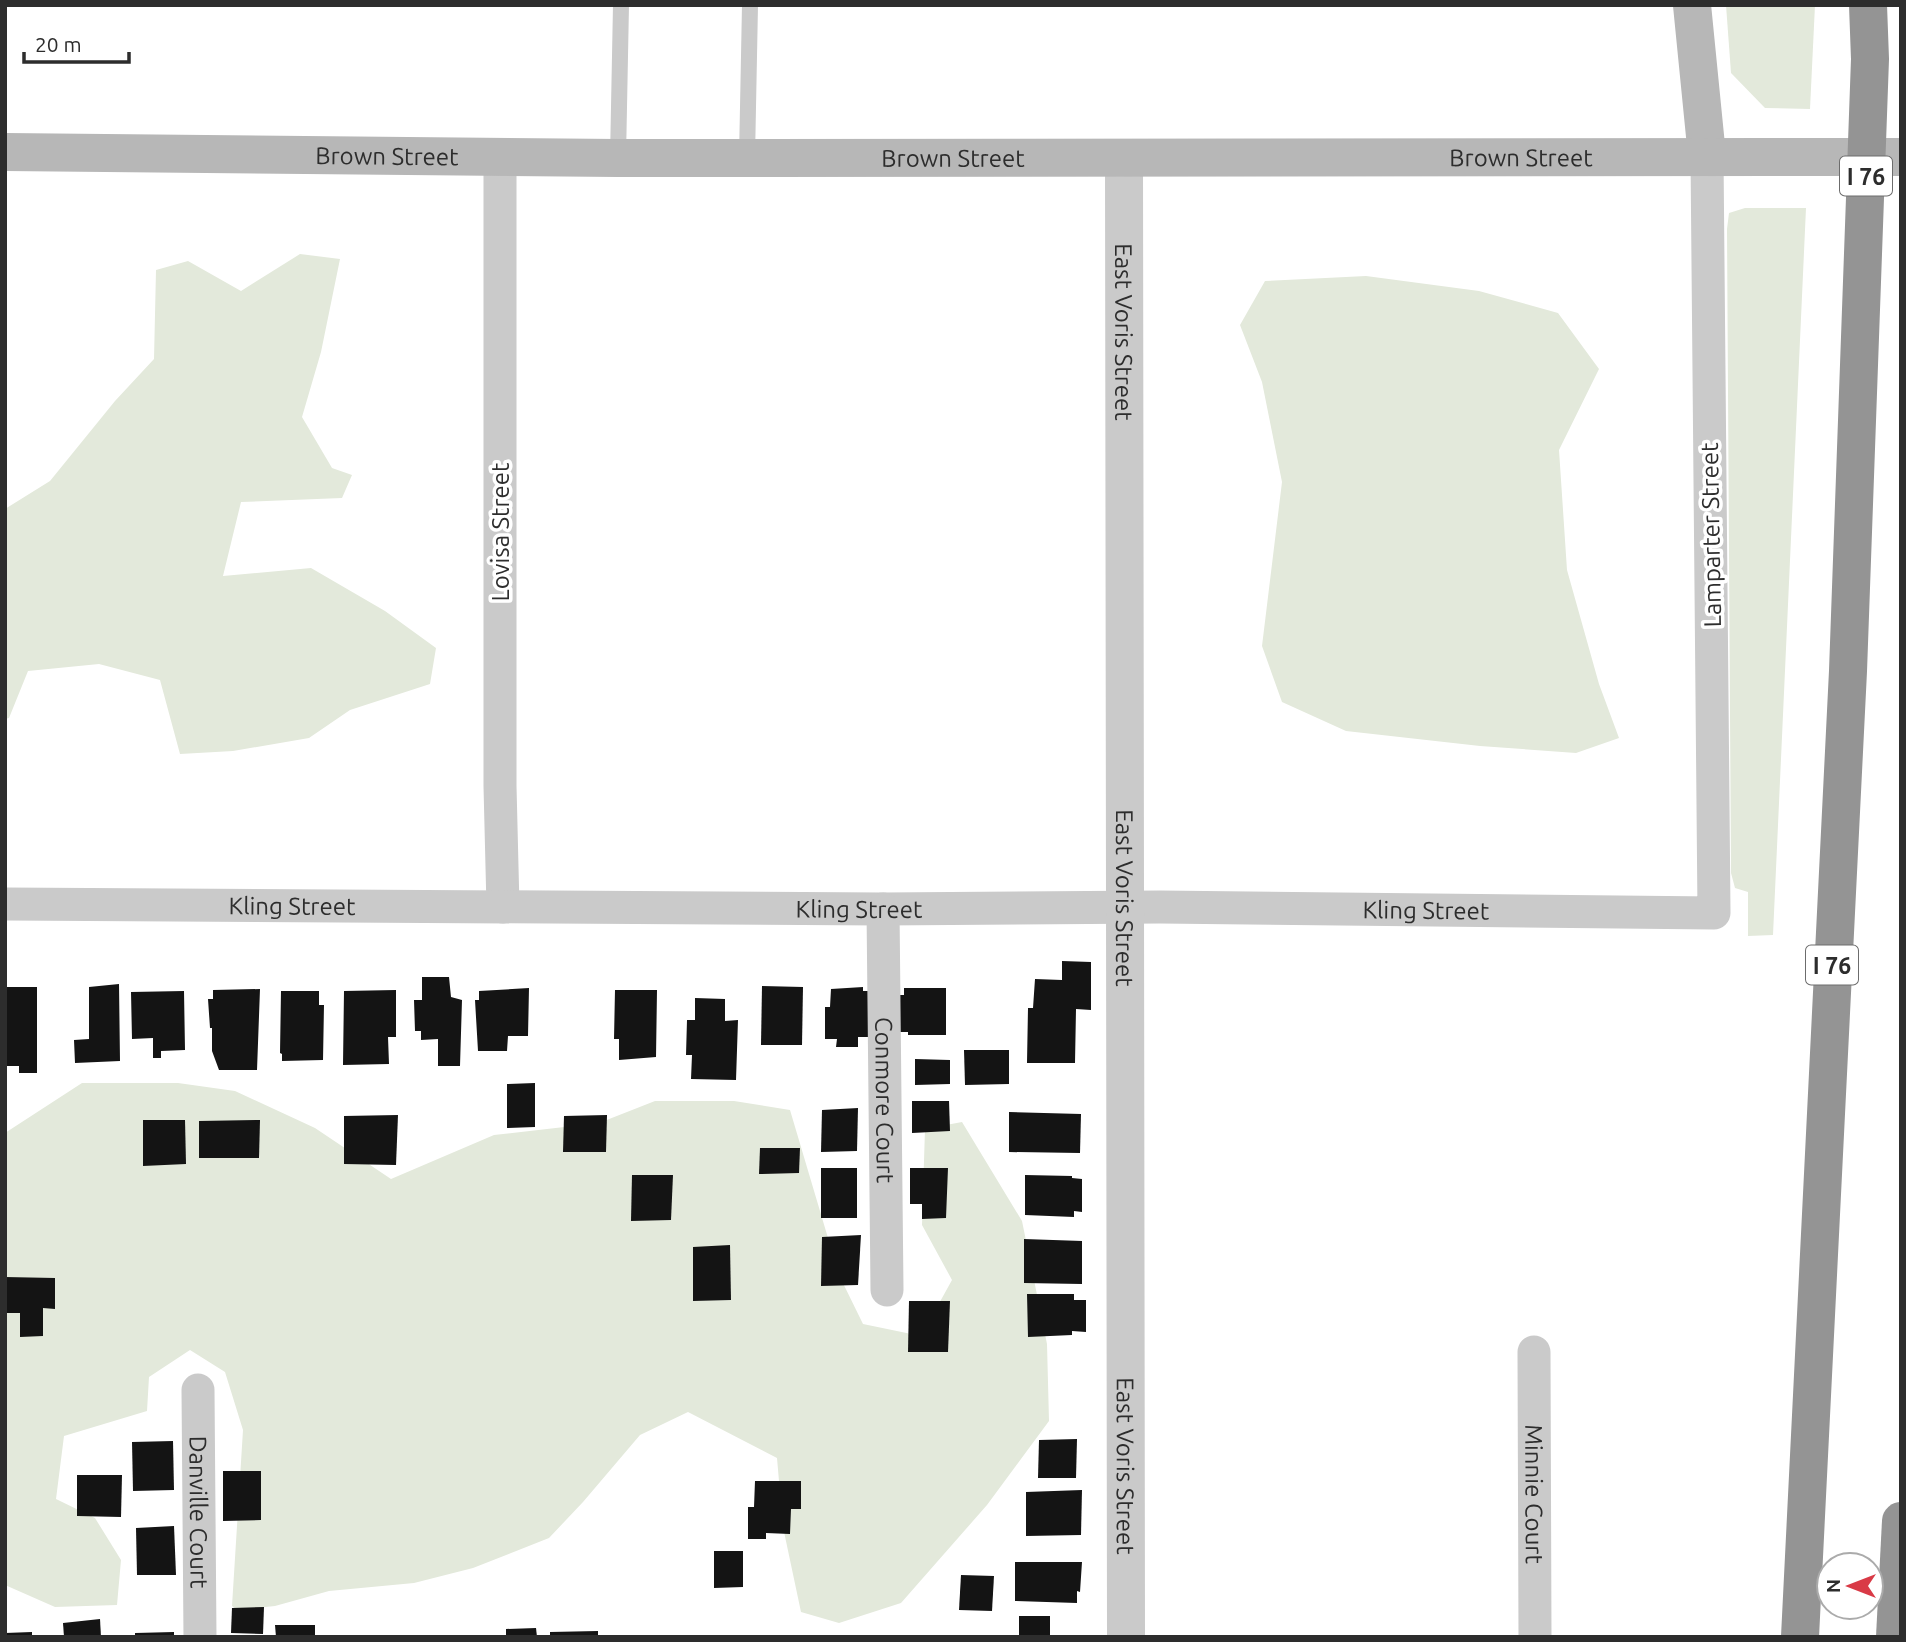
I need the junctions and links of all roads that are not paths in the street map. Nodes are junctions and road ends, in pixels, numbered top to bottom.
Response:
1 (621, 5) edge
2 (750, 5) edge
3 (1692, 5) edge
4 (1868, 5) edge
5 (1877, 5) edge
6 (1870, 59) junction
7 (5, 152) edge
8 (1707, 156) junction
9 (1901, 157) edge
10 (500, 158) junction
11 (618, 158) junction
12 (747, 158) junction
13 (1124, 160) junction
14 (5, 904) edge
15 (503, 907) junction
16 (1124, 908) junction
17 (883, 909) junction
18 (1714, 913) joint
19 (887, 1290) dead end
20 (1534, 1352) dead end
21 (198, 1390) dead end
22 (1901, 1521) edge
23 (200, 1637) edge
24 (1126, 1637) edge
25 (1535, 1637) edge
26 (1800, 1637) edge
27 (1895, 1637) edge

1 - 11 lane
2 - 12 lane
3 - 8 main road
4 - 6 highway
5 - 6 highway, I 76
6 - 26 highway, I 76
7 - 10 main road, Brown Street
8 - 9 main road, Brown Street
8 - 13 main road, Brown Street
8 - 18 street, Lamparter Street
10 - 11 main road, Brown Street
10 - 15 street, Lovisa Street
11 - 12 main road, Brown Street
12 - 13 main road, Brown Street
13 - 16 street, East Voris Street
14 - 15 street, Kling Street
15 - 17 street, Kling Street
16 - 17 street, Kling Street
16 - 18 street, Kling Street
16 - 24 street, East Voris Street
17 - 19 street, Conmore Court
20 - 25 street, Minnie Court
21 - 23 street, Danville Court
22 - 27 highway

